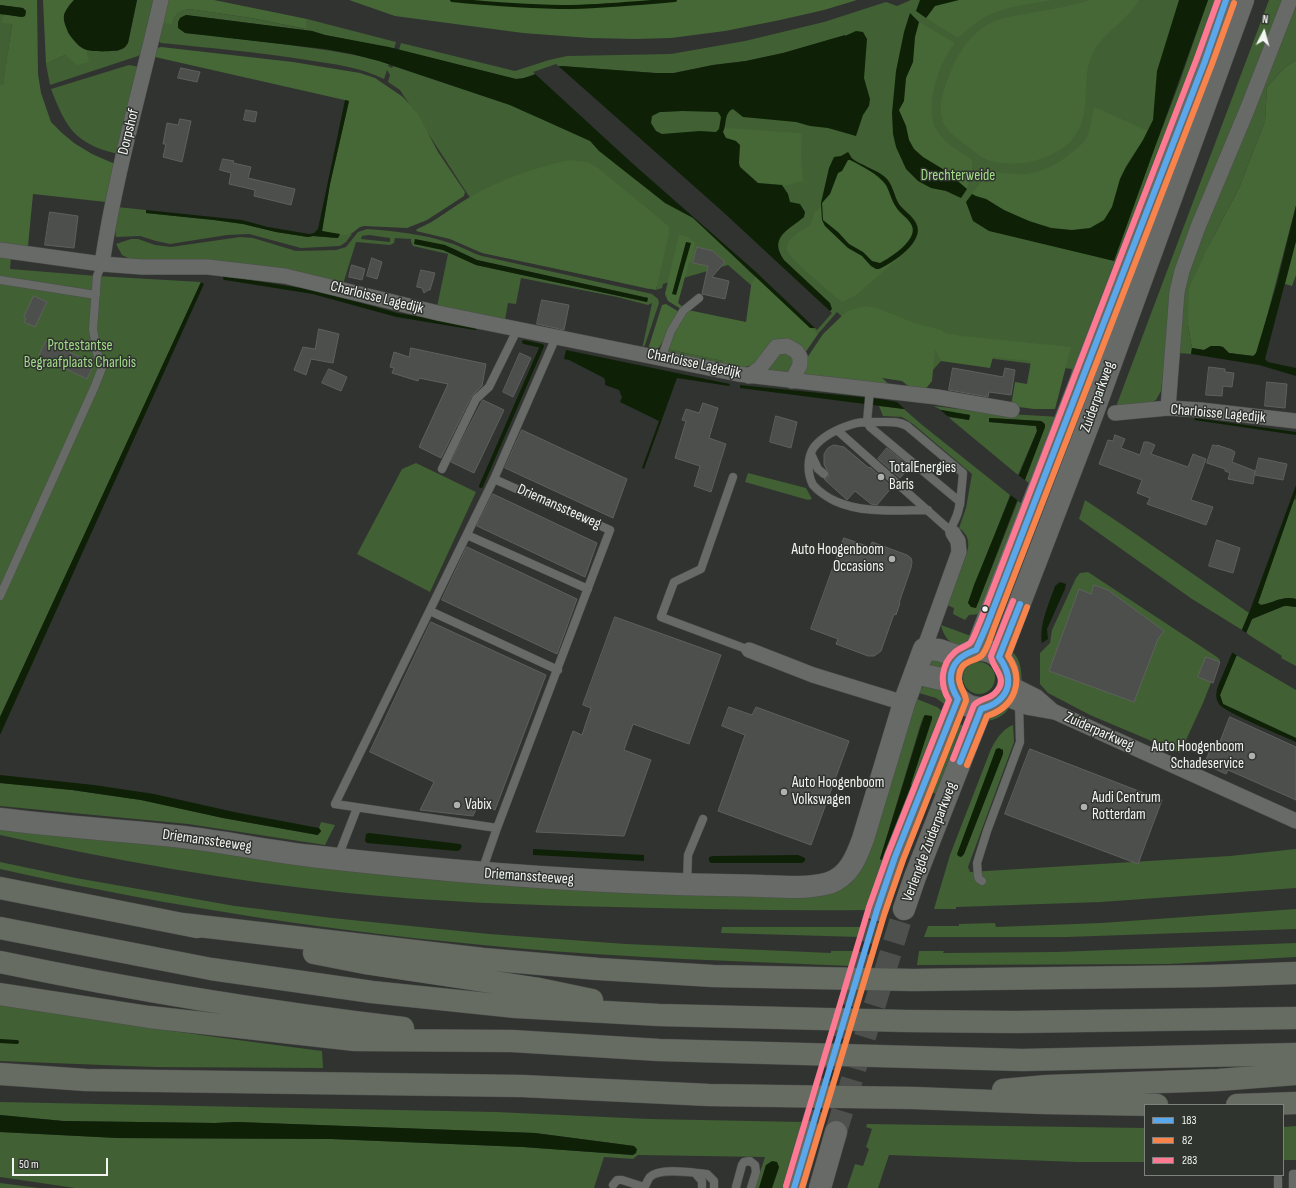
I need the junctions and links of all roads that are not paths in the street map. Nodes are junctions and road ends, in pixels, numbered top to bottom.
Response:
1 (161, 0) edge
2 (1226, 0) edge
3 (1243, 0) edge
4 (1290, 0) edge
5 (0, 250) edge
6 (102, 264) junction
7 (0, 280) edge
8 (96, 295) junction
9 (699, 298) dead end
10 (518, 328) junction
11 (556, 337) junction
12 (661, 358) junction
13 (749, 376) junction
14 (792, 381) junction
15 (869, 393) junction
16 (1168, 408) junction
17 (1012, 410) dead end
18 (1115, 413) dead end
19 (867, 414) junction
20 (1296, 421) edge
21 (838, 431) junction
22 (811, 454) junction
23 (442, 469) dead end
24 (824, 474) dead end
25 (494, 478) junction
26 (733, 478) dead end
27 (850, 497) dead end
28 (960, 505) junction
29 (856, 507) junction
30 (928, 510) junction
31 (952, 532) junction
32 (467, 534) junction
33 (588, 589) junction
34 (0, 596) edge
35 (430, 611) junction
36 (924, 649) junction
37 (749, 650) joint
38 (968, 653) junction
39 (999, 658) junction
40 (558, 670) junction
41 (915, 673) junction
42 (954, 690) junction
43 (1010, 695) junction
44 (904, 703) junction
45 (981, 709) junction
46 (1055, 712) junction
47 (357, 808) junction
48 (0, 818) edge
49 (703, 819) dead end
50 (1296, 821) edge
51 (497, 828) junction
52 (338, 859) junction
53 (481, 874) junction
54 (982, 881) dead end
55 (687, 884) junction
56 (0, 888) edge
57 (904, 909) tunnel mouth
58 (877, 910) tunnel mouth
59 (182, 924) junction
60 (0, 928) edge
61 (0, 962) edge
62 (1296, 973) edge
63 (0, 994) edge
64 (659, 1015) junction
65 (1296, 1018) edge
66 (512, 1041) junction
67 (1296, 1054) edge
68 (0, 1074) edge
69 (1296, 1074) edge
70 (914, 1098) junction
71 (1296, 1103) edge
72 (1266, 1104) edge
73 (1144, 1105) edge
74 (810, 1132) tunnel mouth
75 (836, 1132) tunnel mouth
76 (695, 1173) junction
77 (1296, 1174) edge
78 (1278, 1178) dead end
79 (613, 1184) dead end
80 (702, 1186) dead end
81 (714, 1187) dead end
82 (736, 1187) dead end
83 (644, 1188) edge
84 (751, 1188) edge
85 (794, 1188) edge
86 (820, 1188) edge
87 (1278, 1188) edge
88 (1293, 1188) edge

1 - 6 street, Dorpshof
2 - 38 main road, Zuiderparkweg
3 - 39 main road, Zuiderparkweg
4 - 16 street
5 - 6 street, Charloisse Lagedijk
6 - 8 lane
6 - 10 street, Charloisse Lagedijk
7 - 8 lane
8 - 34 lane
9 - 12 lane
10 - 11 street, Charloisse Lagedijk
10 - 23 lane
11 - 12 street, Charloisse Lagedijk
11 - 25 lane
12 - 13 street, Charloisse Lagedijk
13 - 14 street, Charloisse Lagedijk
13 - 14 street, Charloisse Lagedijk
14 - 15 street, Charloisse Lagedijk
15 - 17 street, Charloisse Lagedijk
15 - 19 lane
16 - 18 street, Charloisse Lagedijk
16 - 20 street, Charloisse Lagedijk
19 - 21 lane
19 - 28 lane
19 - 28 lane
21 - 22 lane
21 - 30 lane
22 - 24 lane
22 - 29 lane
25 - 32 lane
25 - 33 lane, Driemanssteeweg
26 - 37 lane
27 - 29 lane
28 - 31 lane
29 - 30 lane
30 - 31 lane
31 - 36 street, Driemanssteeweg
32 - 33 lane
32 - 35 lane
33 - 40 lane, Driemanssteeweg
35 - 40 lane
35 - 47 lane
36 - 38 main road
36 - 41 main road, Driemanssteeweg
37 - 44 street
38 - 39 main road
38 - 42 main road
39 - 43 main road
40 - 51 lane, Driemanssteeweg
41 - 42 main road
41 - 44 main road, Driemanssteeweg
42 - 45 main road
42 - 58 main road, Verlengde Zuiderparkweg
43 - 45 main road
43 - 46 street, Zuiderparkweg
43 - 46 street, Zuiderparkweg
43 - 54 lane
44 - 55 main road, Driemanssteeweg
45 - 57 main road, Verlengde Zuiderparkweg
46 - 50 street, Zuiderparkweg
47 - 51 lane
47 - 52 lane
48 - 52 main road, Driemanssteeweg
49 - 55 lane
51 - 53 lane, Driemanssteeweg
52 - 53 main road, Driemanssteeweg
53 - 55 main road, Driemanssteeweg
56 - 59 highway
59 - 62 highway
59 - 64 highway
60 - 64 highway
61 - 66 highway
63 - 66 highway
64 - 65 highway
66 - 67 highway
68 - 70 highway
69 - 70 highway
70 - 73 highway
71 - 72 highway
74 - 85 main road
75 - 86 main road
76 - 80 lane
76 - 81 lane
76 - 83 lane
77 - 88 lane
78 - 87 lane
79 - 83 lane
82 - 84 lane

